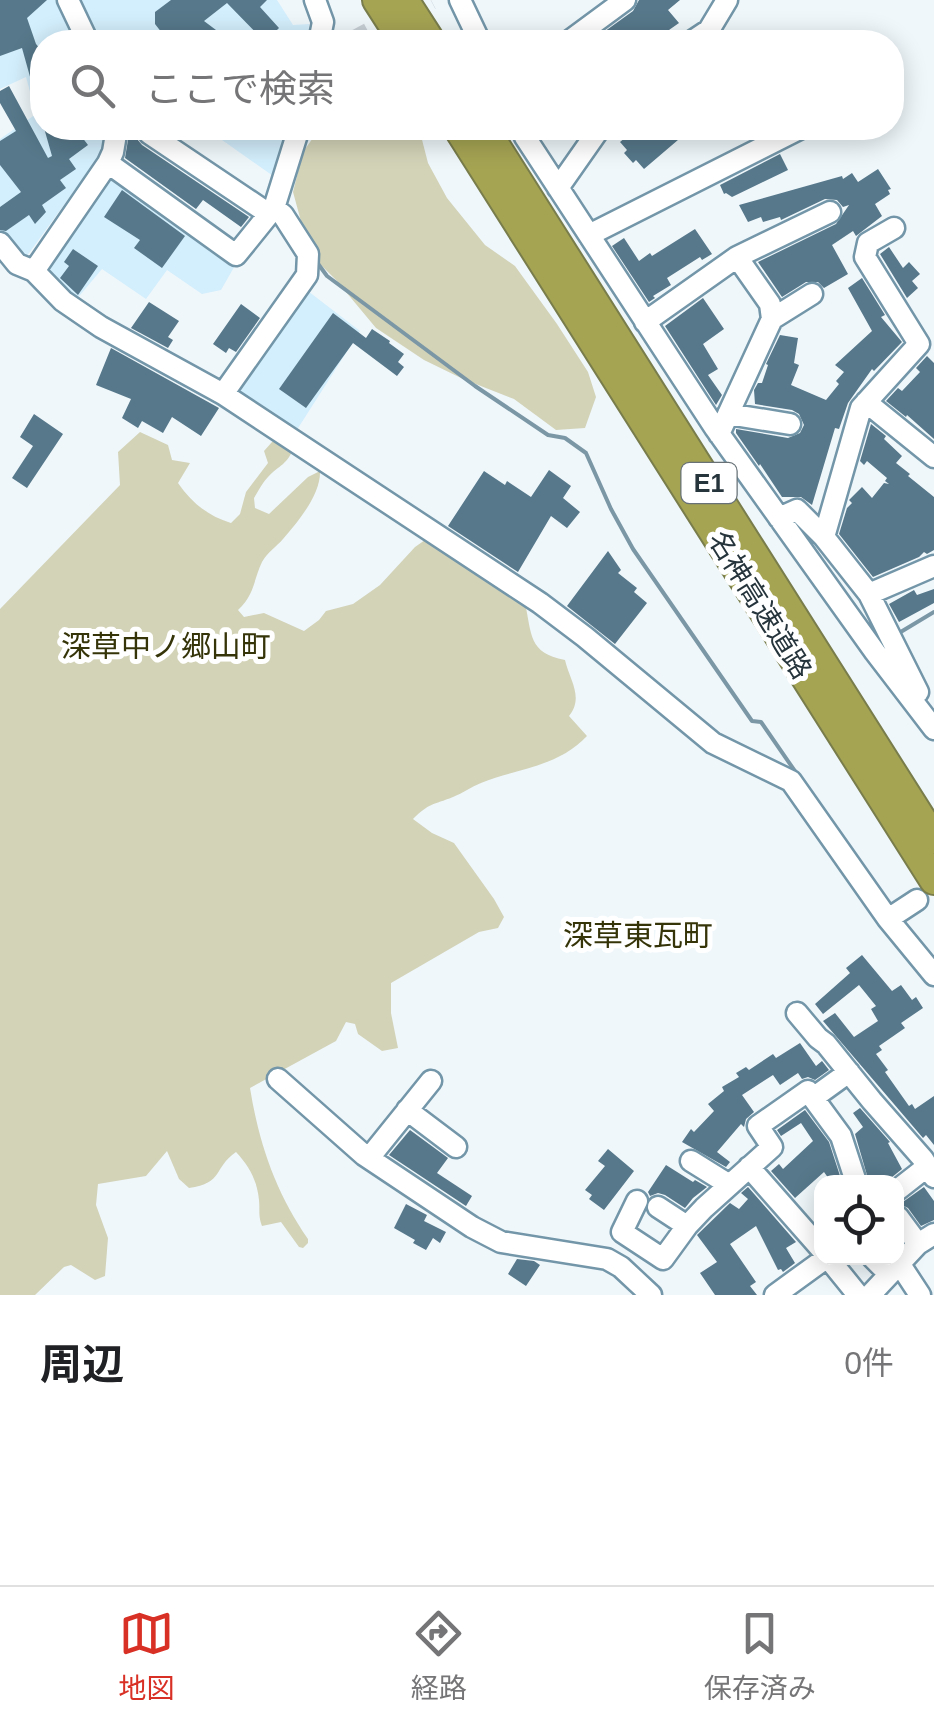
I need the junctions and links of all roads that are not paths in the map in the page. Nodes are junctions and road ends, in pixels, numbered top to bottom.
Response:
1 (68, 0) edge
2 (314, 0) edge
3 (377, 0) edge
4 (404, 0) edge
5 (460, 0) edge
6 (473, 0) edge
7 (624, 0) edge
8 (726, 0) edge
9 (82, 30) edge
10 (321, 30) edge
11 (396, 30) edge
12 (423, 30) edge
13 (474, 30) edge
14 (487, 30) edge
15 (584, 30) edge
16 (709, 30) edge
17 (116, 140) edge
18 (159, 140) edge
19 (295, 140) edge
20 (465, 140) edge
21 (492, 140) edge
22 (528, 140) edge
23 (592, 140) edge
24 (777, 140) edge
25 (108, 163) junction
26 (558, 188) junction
27 (271, 211) junction
28 (830, 212) dead end
29 (894, 228) dead end
30 (589, 235) junction
31 (0, 243) edge
32 (737, 257) junction
33 (34, 271) junction
34 (812, 294) dead end
35 (772, 319) junction
36 (645, 322) junction
37 (223, 394) junction
38 (866, 402) junction
39 (723, 424) junction
40 (790, 424) dead end
41 (934, 457) edge
42 (779, 518) junction
43 (824, 537) junction
44 (934, 566) edge
45 (869, 594) junction
46 (928, 721) edge
47 (934, 839) edge
48 (925, 890) edge
49 (888, 919) junction
50 (934, 975) edge
51 (797, 1013) dead end
52 (849, 1072) junction
53 (278, 1079) dead end
54 (431, 1080) dead end
55 (813, 1098) junction
56 (408, 1110) junction
57 (451, 1138) dead end
58 (369, 1158) junction
59 (692, 1161) dead end
60 (750, 1167) junction
61 (931, 1172) edge
62 (854, 1175) edge
63 (728, 1184) junction
64 (904, 1187) edge
65 (637, 1201) dead end
66 (658, 1207) dead end
67 (904, 1222) edge
68 (687, 1226) junction
69 (926, 1239) edge
70 (814, 1241) edge
71 (635, 1242) junction
72 (817, 1265) edge
73 (833, 1265) edge
74 (888, 1265) edge
75 (621, 1266) junction
76 (894, 1268) junction
77 (651, 1295) edge
78 (775, 1295) edge
79 (858, 1295) edge
80 (870, 1295) edge
81 (920, 1295) edge

1 - 9 street
2 - 10 street
3 - 11 highway
4 - 12 highway
5 - 13 street
6 - 14 street
7 - 15 street
8 - 16 street
17 - 25 street
18 - 27 street
19 - 27 street
20 - 48 highway, 名神高速道路 / E1
21 - 47 highway, 名神高速道路 / E1
22 - 26 street
23 - 26 street
24 - 30 street
25 - 27 street
25 - 33 street
26 - 30 street
27 - 37 street
28 - 32 street
29 - 38 street
30 - 36 street
31 - 33 street
32 - 35 street
32 - 36 street
33 - 37 street
34 - 35 street
35 - 39 street
36 - 39 street
37 - 49 street
38 - 41 street
38 - 43 street
39 - 40 street
39 - 42 street
42 - 43 street
42 - 46 street
43 - 45 street
44 - 45 street
45 - 46 street
48 - 49 street
49 - 50 street
51 - 52 street
52 - 55 street
52 - 61 street
53 - 58 street
54 - 56 street
55 - 60 street
55 - 62 street
56 - 57 street
56 - 58 street
58 - 75 street
59 - 63 street
60 - 63 street
60 - 70 street
61 - 64 street
63 - 68 street
65 - 71 street
66 - 68 street
67 - 69 street
68 - 71 street
69 - 76 street
71 - 75 street
72 - 78 street
73 - 79 street
74 - 76 street
75 - 77 street
76 - 80 street
76 - 81 street

